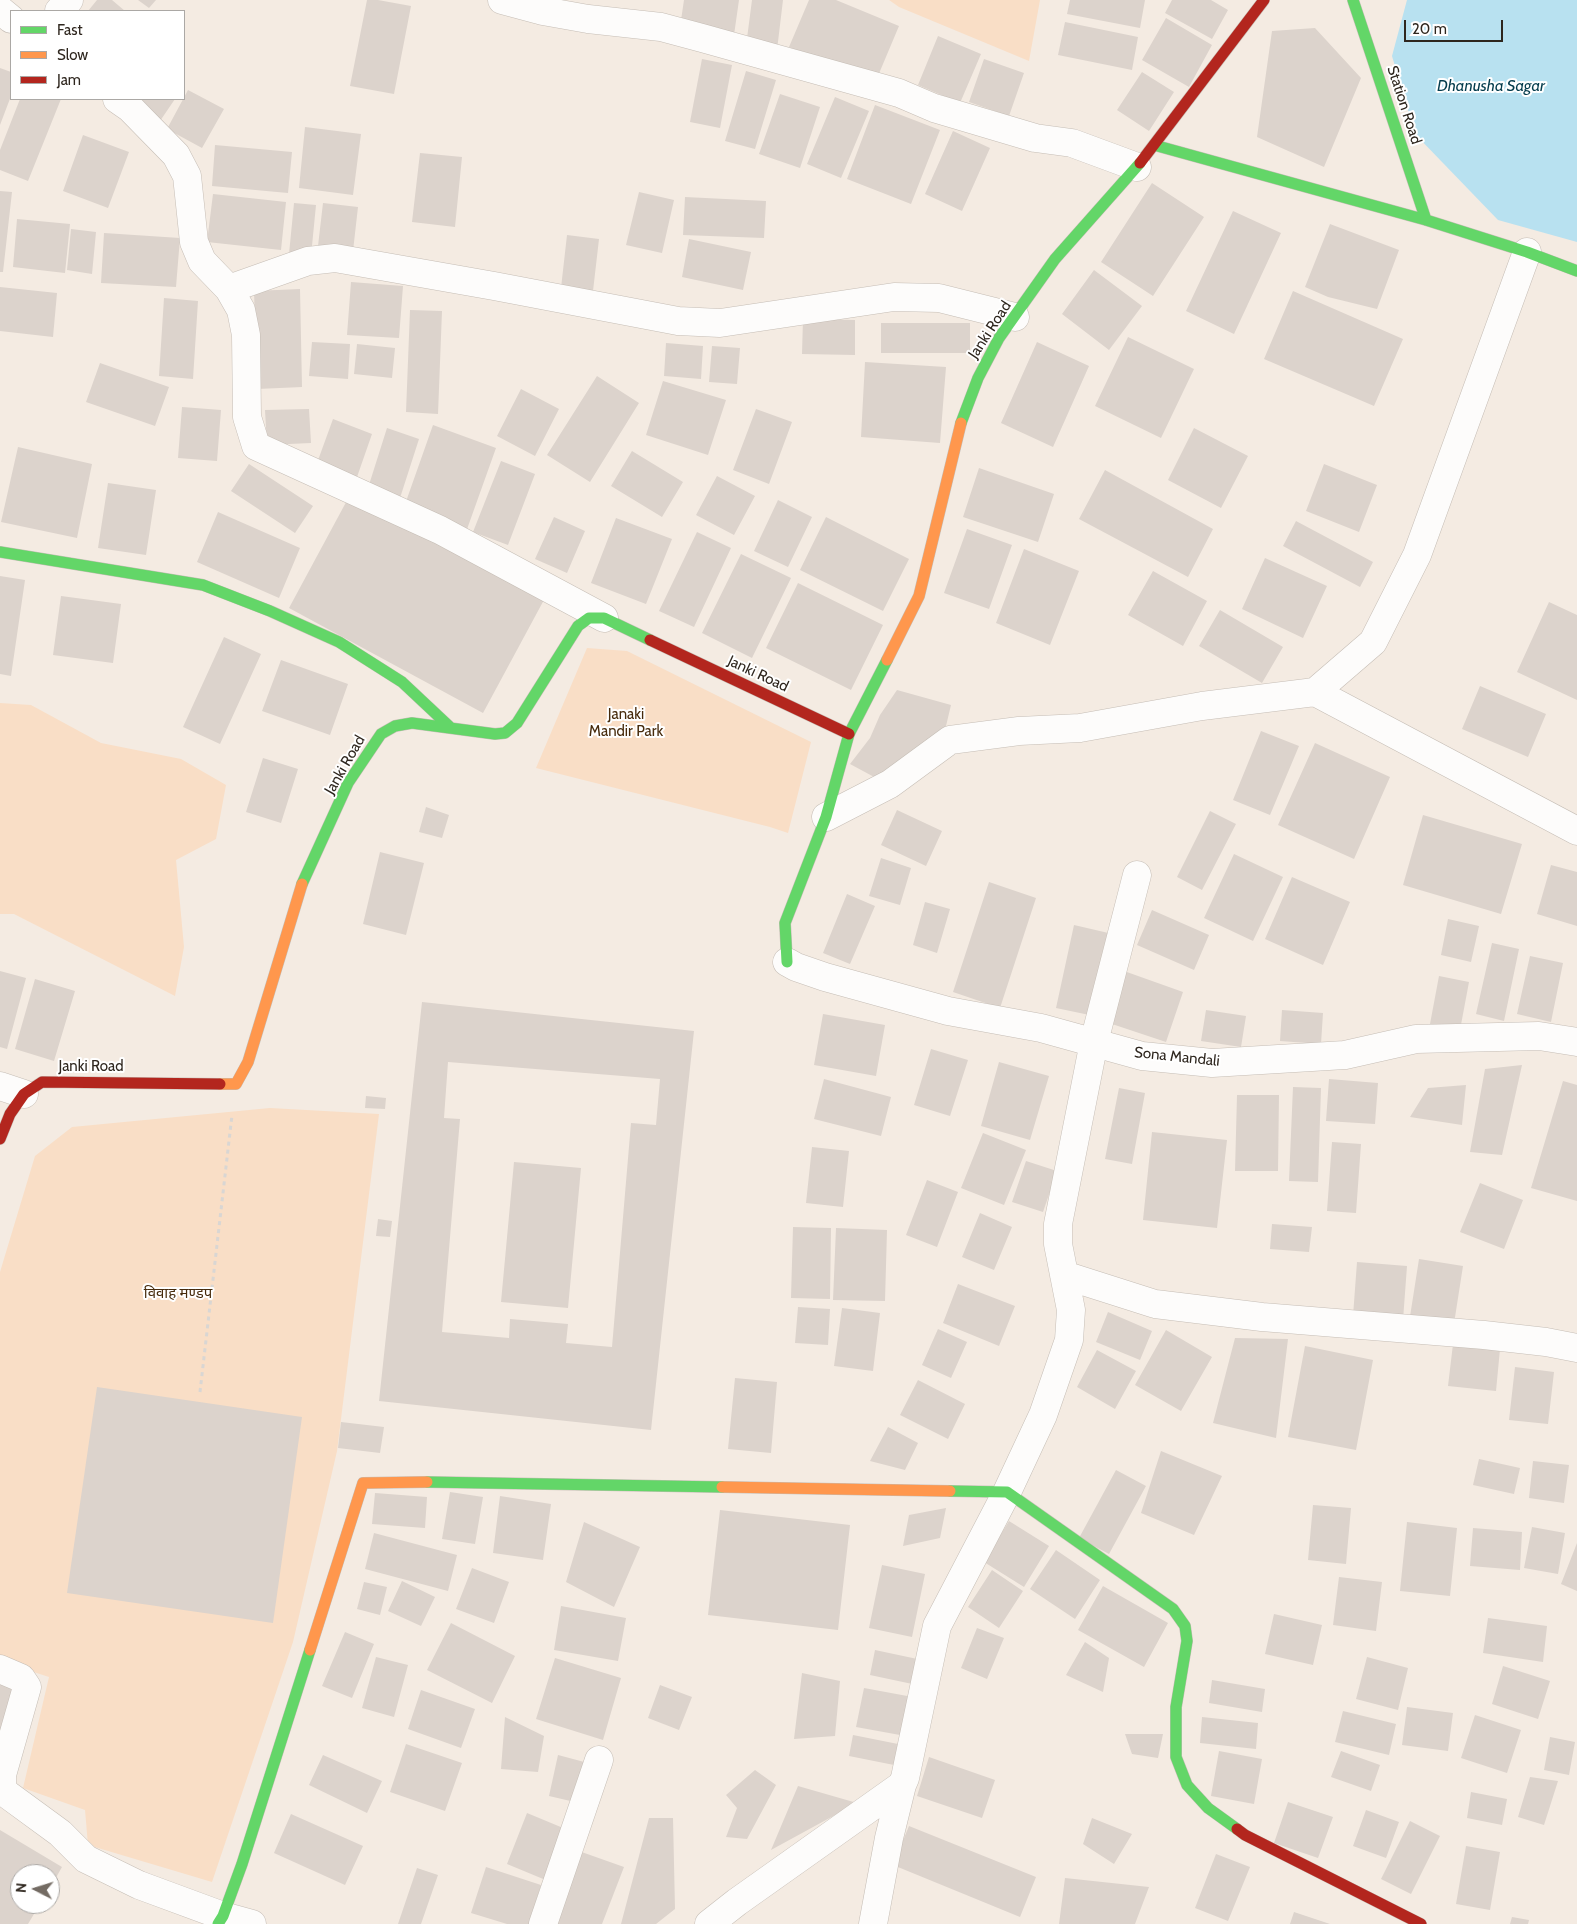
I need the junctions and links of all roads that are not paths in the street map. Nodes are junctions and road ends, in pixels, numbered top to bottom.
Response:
1 (69, 0) edge
2 (502, 0) edge
3 (1264, 0) edge
4 (1353, 0) edge
5 (0, 10) edge
6 (60, 10) edge
7 (10, 18) edge
8 (118, 100) edge
9 (1154, 145) junction
10 (1137, 167) junction
11 (1426, 220) junction
12 (1527, 252) junction
13 (1577, 271) edge
14 (230, 288) junction
15 (1015, 317) junction
16 (0, 552) edge
17 (604, 618) junction
18 (1315, 692) junction
19 (451, 728) junction
20 (849, 734) junction
21 (826, 817) junction
22 (1577, 831) edge
23 (1137, 875) dead end
24 (787, 962) joint
25 (1094, 1042) junction
26 (1577, 1042) edge
27 (12, 1090) edge
28 (0, 1139) edge
29 (1064, 1275) junction
30 (1577, 1348) edge
31 (1007, 1492) junction
32 (0, 1669) edge
33 (599, 1760) dead end
34 (902, 1785) junction
35 (220, 1920) edge
36 (252, 1924) edge
37 (543, 1924) edge
38 (709, 1924) edge
39 (873, 1924) edge
40 (1421, 1924) edge

1 - 6 street
2 - 10 street
3 - 9 street, Janki Road
4 - 11 street, Station Road
5 - 7 street
8 - 14 street
9 - 10 street, Janki Road
9 - 11 street
10 - 15 street, Janki Road
11 - 12 street
12 - 13 street
12 - 18 street
14 - 15 street
14 - 17 street
15 - 20 street, Janki Road
16 - 19 street
17 - 19 street, Janki Road
17 - 20 street, Janki Road
18 - 21 street
18 - 22 street
19 - 27 street, Janki Road
20 - 21 street, Janki Road
21 - 24 street, Janki Road
23 - 25 street
24 - 25 street, Sona Mandali
25 - 26 street, Sona Mandali
25 - 29 street
27 - 28 street, Janki Road
29 - 30 street
29 - 31 street
31 - 34 street
31 - 35 street
31 - 40 street
32 - 35 street
33 - 37 street
34 - 38 street
34 - 39 street
35 - 36 street

